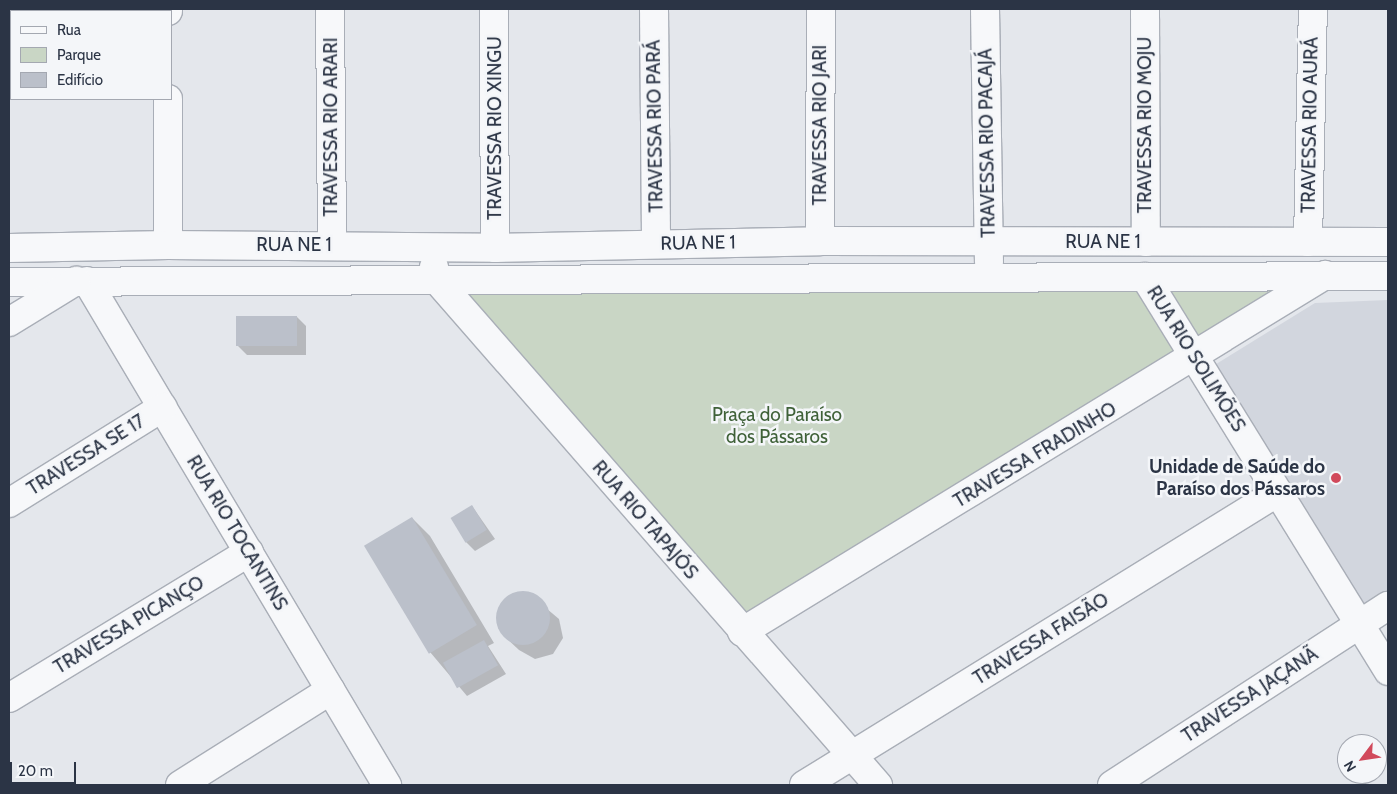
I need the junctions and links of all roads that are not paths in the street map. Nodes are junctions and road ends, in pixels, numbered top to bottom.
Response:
1 (330, 9) edge
2 (494, 9) edge
3 (654, 9) edge
4 (821, 9) edge
5 (984, 9) edge
6 (1145, 9) edge
7 (1312, 9) edge
8 (168, 100) edge
9 (820, 241) junction
10 (1146, 242) junction
11 (1308, 242) junction
12 (1388, 242) edge
13 (989, 243) junction
14 (656, 244) junction
15 (168, 245) junction
16 (332, 245) junction
17 (430, 246) junction
18 (9, 248) edge
19 (495, 248) junction
20 (1326, 275) junction
21 (1388, 276) edge
22 (1145, 277) junction
23 (989, 278) junction
24 (436, 279) junction
25 (82, 281) junction
26 (9, 282) edge
27 (9, 322) edge
28 (1195, 357) junction
29 (162, 407) junction
30 (1278, 492) junction
31 (9, 503) edge
32 (249, 552) junction
33 (1388, 606) edge
34 (1359, 624) junction
35 (742, 632) junction
36 (1388, 671) edge
37 (331, 690) junction
38 (9, 698) edge
39 (852, 756) junction
40 (180, 785) edge
41 (387, 785) edge
42 (804, 785) edge
43 (878, 785) edge
44 (1112, 785) edge

1 - 16 street, TRAVESSA RIO ARARI
2 - 19 street, TRAVESSA RIO XINGU
3 - 14 street, TRAVESSA RIO PARÁ
4 - 9 street, TRAVESSA RIO JARI
5 - 13 street, TRAVESSA RIO PACAJÁ
6 - 10 street, TRAVESSA RIO MOJU
7 - 11 street, TRAVESSA RIO AURÁ
8 - 15 street
9 - 13 street, RUA NE 1
9 - 14 street, RUA NE 1
10 - 11 street, RUA NE 1
10 - 13 street, RUA NE 1
11 - 12 street, RUA NE 1
13 - 23 street, TRAVESSA RIO PACAJÁ
14 - 19 street, RUA NE 1
15 - 16 street, RUA NE 1
15 - 18 street, RUA NE 1
16 - 17 street, RUA NE 1
17 - 19 street, RUA NE 1
17 - 24 street
20 - 21 street, RUA NE 1
20 - 22 street, RUA NE 1
20 - 28 street, TRAVESSA FRADINHO
22 - 23 street, RUA NE 1
22 - 28 street, RUA RIO SOLIMÕES
23 - 24 street, RUA NE 1
24 - 25 street, RUA NE 1
24 - 35 street, RUA RIO TAPAJÓS
25 - 26 street, RUA NE 1
25 - 27 street
25 - 29 street, RUA RIO TOCANTINS
28 - 30 street, RUA RIO SOLIMÕES
28 - 35 street, TRAVESSA FRADINHO
29 - 31 street, TRAVESSA SE 17
29 - 32 street, RUA RIO TOCANTINS
30 - 34 street, RUA RIO SOLIMÕES
30 - 39 street, TRAVESSA FAISÃO
32 - 37 street, RUA RIO TOCANTINS
32 - 38 street, TRAVESSA PICANÇO
33 - 34 street, TRAVESSA JAÇANÃ
34 - 36 street, RUA RIO SOLIMÕES
34 - 44 street, TRAVESSA JAÇANÃ
35 - 39 street, RUA RIO TAPAJÓS
37 - 40 street
37 - 41 street, RUA RIO TOCANTINS
39 - 42 street, TRAVESSA FAISÃO
39 - 43 street, RUA RIO TAPAJÓS

